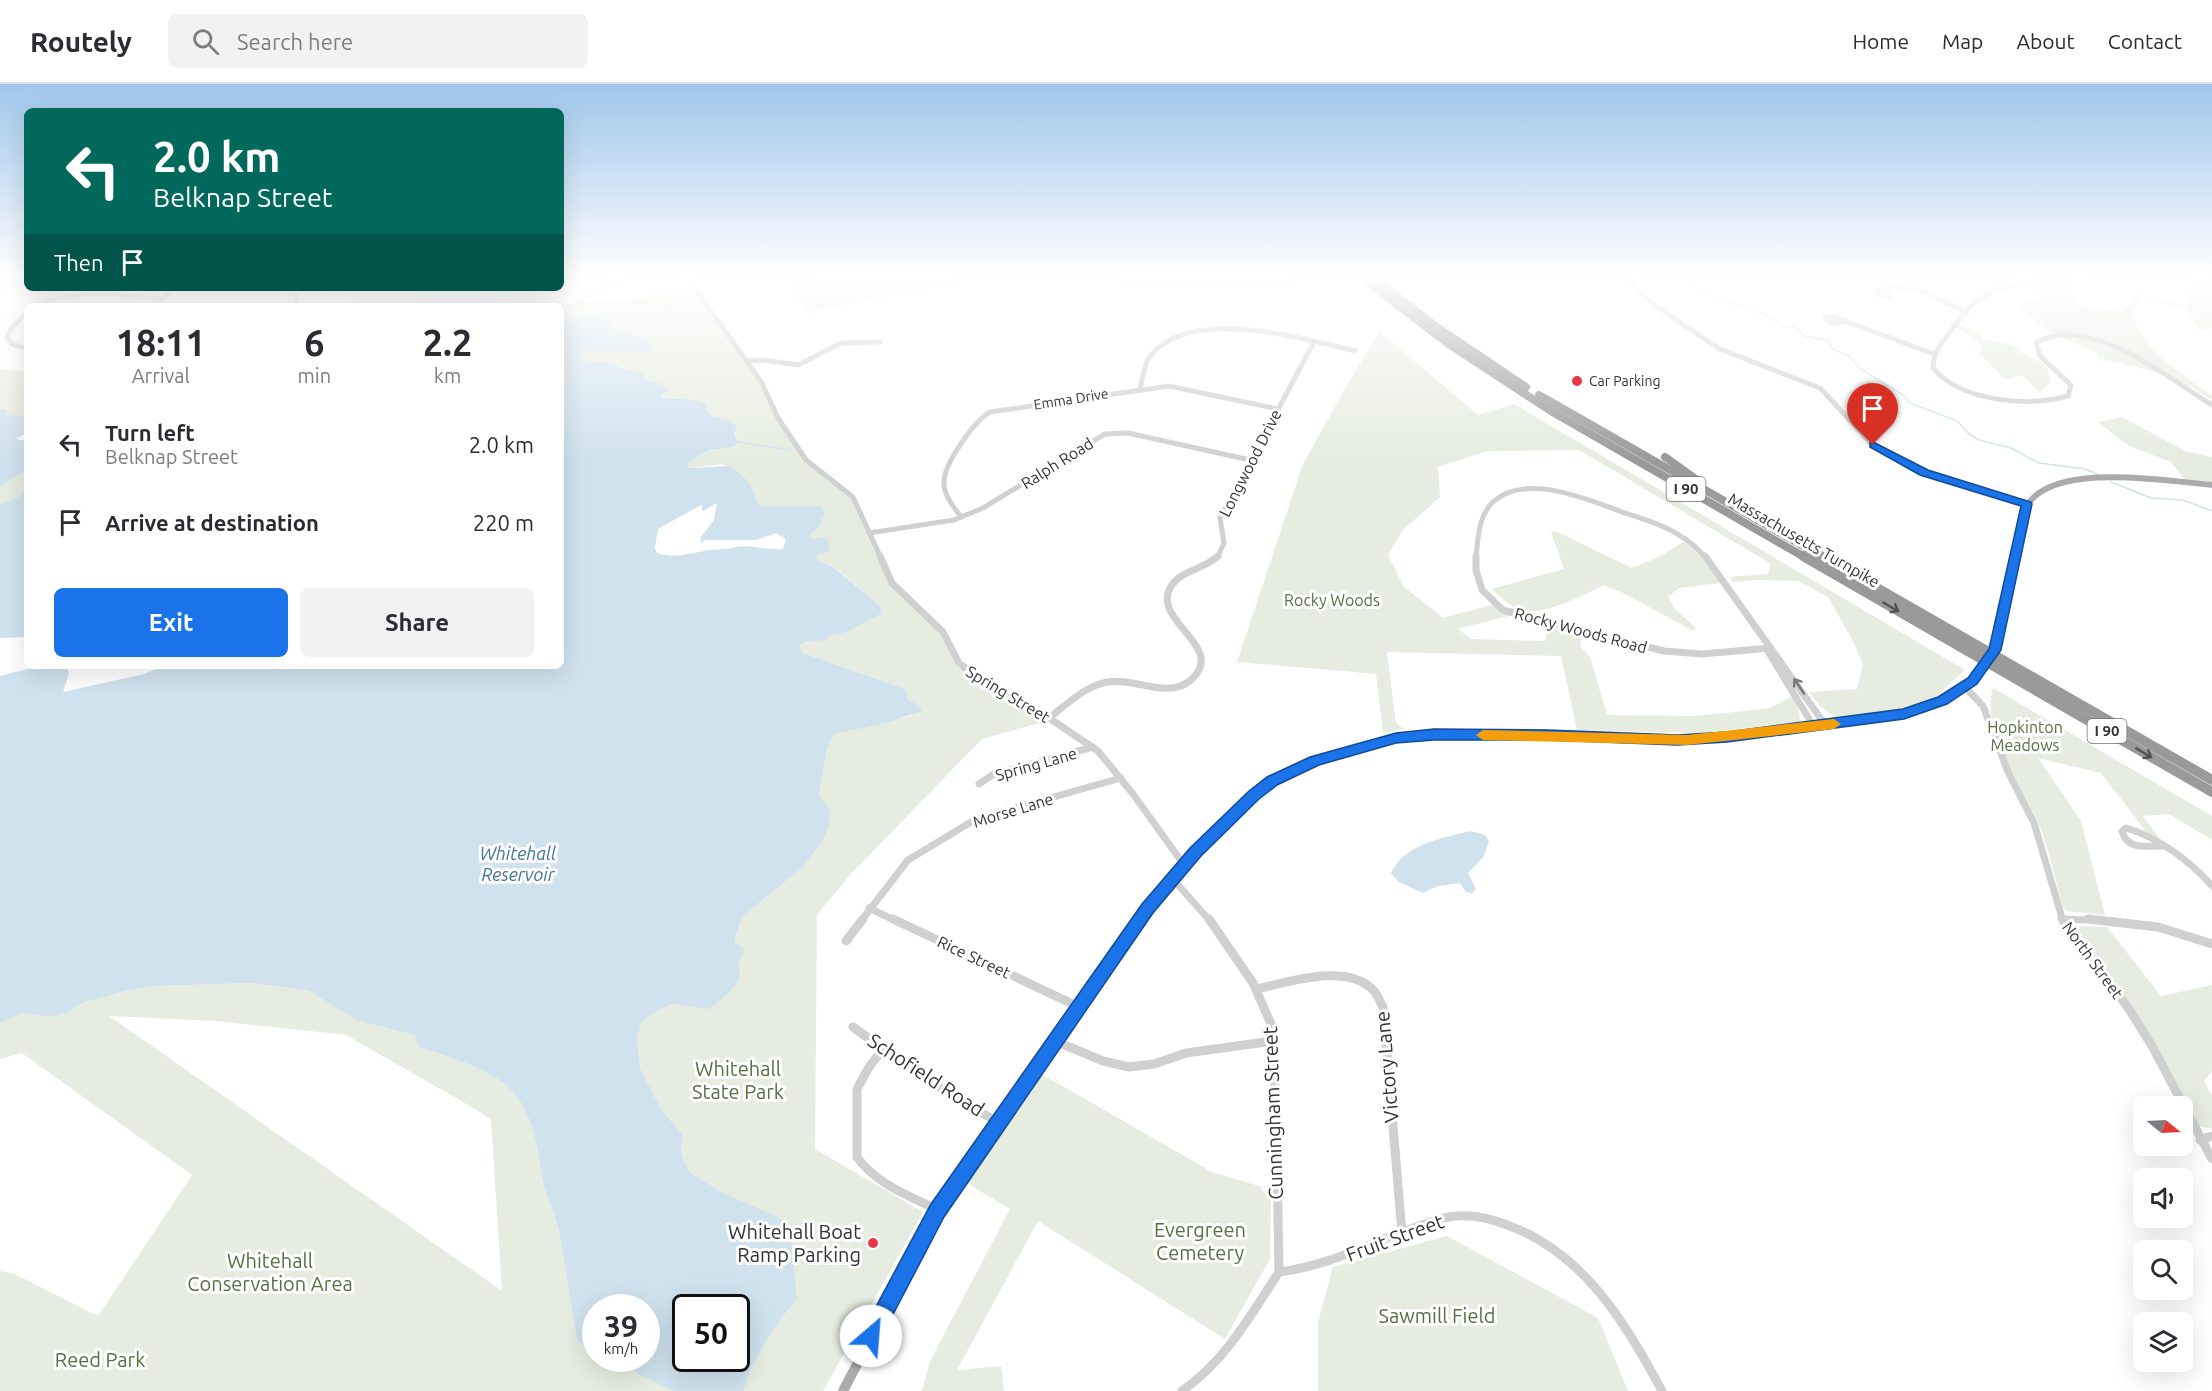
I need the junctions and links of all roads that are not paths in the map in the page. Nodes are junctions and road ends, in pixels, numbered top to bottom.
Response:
1 (8, 338) edge
2 (730, 338) edge
3 (1175, 338) edge
4 (1290, 338) edge
5 (1440, 338) edge
6 (1453, 338) edge
7 (1702, 338) edge
8 (1893, 338) edge
9 (1947, 338) edge
10 (2045, 338) edge
11 (2086, 338) edge
12 (880, 342) dead end
13 (1314, 342) junction
14 (24, 348) edge
15 (1355, 351) dead end
16 (1934, 354) junction
17 (746, 361) junction
18 (1140, 389) junction
19 (2212, 405) edge
20 (1278, 409) junction
21 (1665, 457) dead end
22 (1250, 460) junction
23 (2212, 485) edge
24 (2027, 504) junction
25 (1730, 506) junction
26 (961, 517) junction
27 (869, 533) junction
28 (1768, 648) junction
29 (1972, 648) junction
30 (2005, 667) junction
31 (1965, 687) junction
32 (1049, 718) junction
33 (1826, 726) junction
34 (1814, 727) junction
35 (1093, 747) junction
36 (1121, 778) junction
37 (2212, 780) edge
38 (979, 784) dead end
39 (2212, 792) edge
40 (2161, 846) junction
41 (1184, 865) junction
42 (1172, 878) junction
43 (2212, 886) edge
44 (869, 908) junction
45 (2062, 919) junction
46 (846, 941) dead end
47 (2212, 944) edge
48 (1257, 989) junction
49 (1079, 1007) junction
50 (853, 1027) dead end
51 (1055, 1041) junction
52 (1273, 1041) junction
53 (883, 1049) junction
54 (999, 1123) junction
55 (2212, 1136) edge
56 (2200, 1140) junction
57 (2212, 1159) edge
58 (938, 1210) junction
59 (1402, 1233) junction
60 (1279, 1272) junction
61 (843, 1391) edge
62 (1182, 1391) edge
63 (1662, 1391) edge

1 - 14 street
2 - 17 street, Spring Street
3 - 18 street
4 - 13 street
5 -> 29 highway, Massachusetts Turnpike / I 90
6 - 25 highway, Massachusetts Turnpike / I 90
7 - 24 street
8 - 16 street
9 - 16 street
10 - 16 street
11 - 19 street
12 - 17 street
13 - 15 street
13 - 20 street, Longwood Drive
17 - 27 street, Spring Street
18 - 20 street, Emma Drive
18 - 26 street, Emma Drive
20 - 22 street, Longwood Drive
21 - 25 highway
22 - 26 street, Ralph Road
22 - 32 street, Longwood Drive
23 - 24 main road
24 - 31 main road
25 - 29 highway, Massachusetts Turnpike / I 90
26 - 27 street, Ralph Road
27 - 32 street, Spring Street
28 - 28 street, Rocky Woods Road
33 -> 28 street, Rocky Woods Road
28 - 34 street, Rocky Woods Road
29 - 30 highway, Massachusetts Turnpike / I 90
30 - 37 highway, Massachusetts Turnpike / I 90
30 -> 39 highway, Massachusetts Turnpike / I 90
31 - 33 main road
31 - 45 street, North Street
32 - 35 street, Spring Street
33 - 34 main road
34 - 41 main road
35 - 36 street, Spring Street
35 - 38 street, Spring Lane
36 - 41 street, Spring Street
36 - 44 street, Morse Lane
40 - 40 street
40 - 43 street
41 - 42 main road
42 - 48 street, Cunningham Street
42 - 49 main road
44 - 46 street, Morse Lane
44 - 49 street, Rice Street
45 - 47 street
45 - 56 street, North Street
48 - 52 street, Cunningham Street
48 - 59 street, Victory Lane
49 - 51 main road
50 - 53 street, Schofield Road
51 - 52 street
51 - 54 main road
52 - 60 street, Cunningham Street
53 - 54 street, Schofield Road
53 - 58 street
54 - 58 main road
55 - 56 street
56 - 57 street, North Street
58 - 61 main road
59 - 60 street, Fruit Street
59 - 63 street, Fruit Street
60 - 62 street

